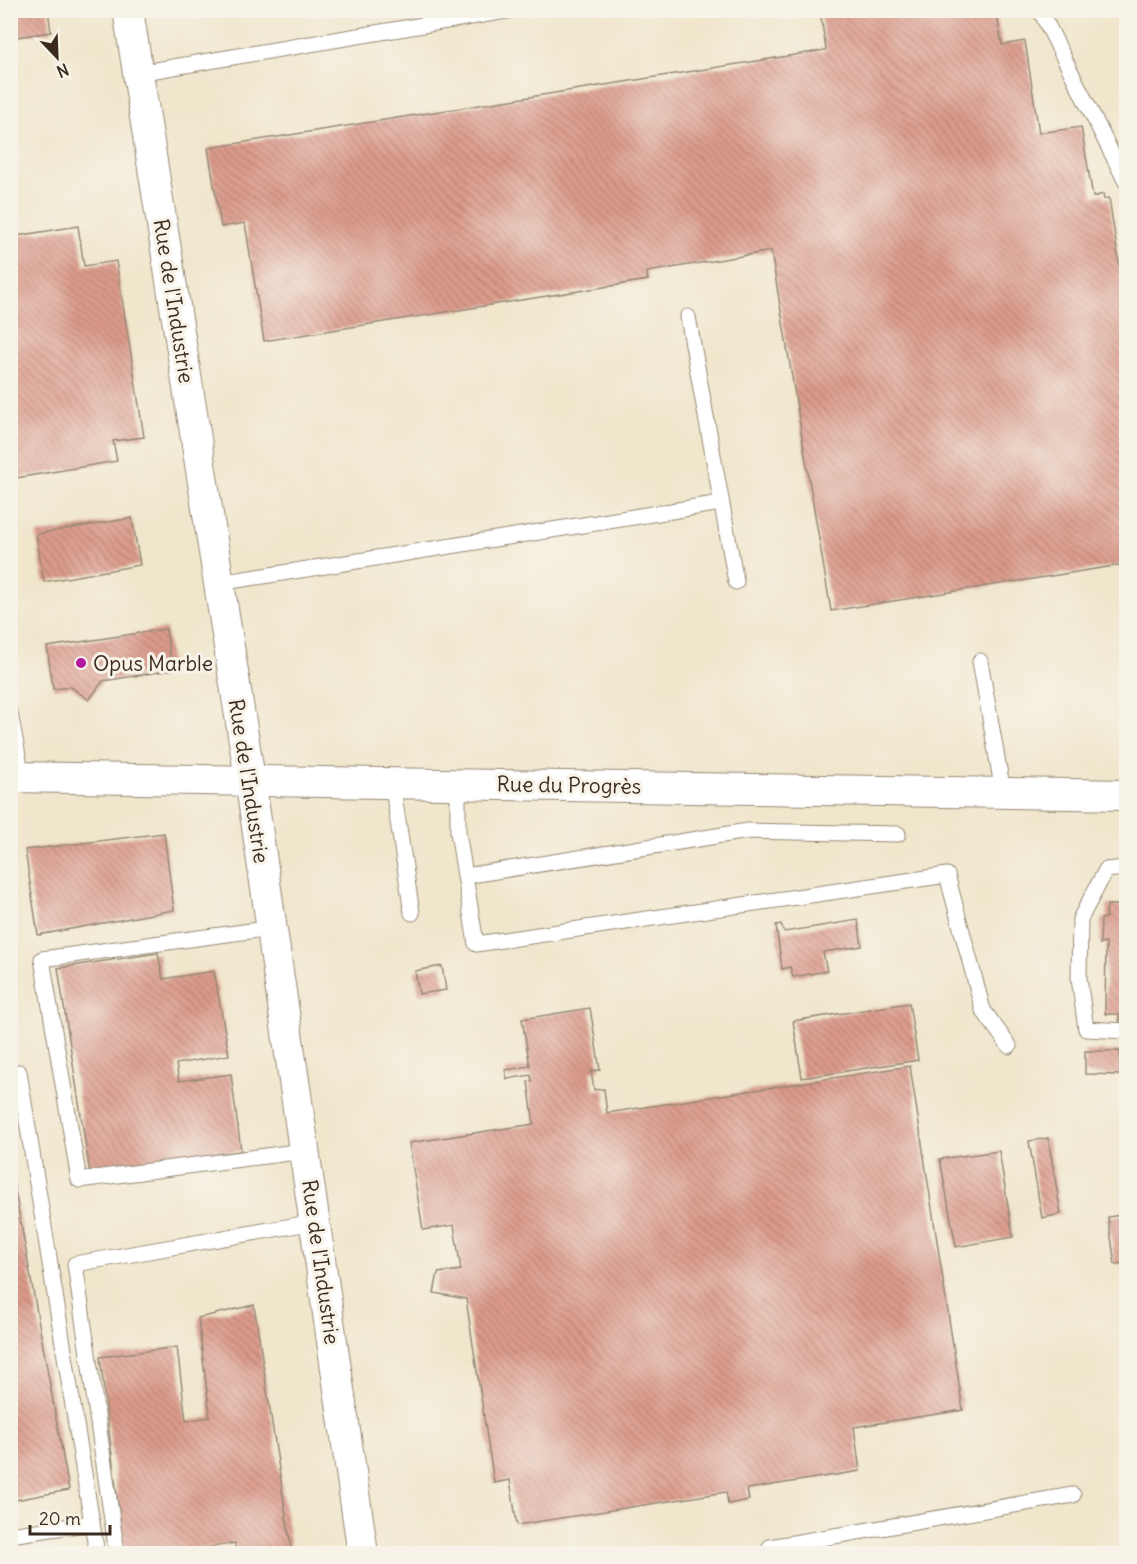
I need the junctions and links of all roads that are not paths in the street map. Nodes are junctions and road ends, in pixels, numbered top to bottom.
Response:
1 (128, 10) edge
2 (512, 10) edge
3 (1040, 10) edge
4 (138, 73) junction
5 (1126, 182) edge
6 (688, 317) dead end
7 (721, 503) junction
8 (736, 582) dead end
9 (219, 583) junction
10 (980, 661) dead end
11 (10, 713) edge
12 (16, 777) edge
13 (250, 780) junction
14 (392, 782) junction
15 (459, 783) junction
16 (1003, 792) junction
17 (1126, 795) edge
18 (898, 834) dead end
19 (1126, 868) edge
20 (465, 876) junction
21 (412, 913) dead end
22 (272, 928) junction
23 (1126, 1031) edge
24 (1009, 1046) dead end
25 (19, 1072) dead end
26 (304, 1151) junction
27 (315, 1222) junction
28 (1073, 1495) dead end
29 (92, 1524) junction
30 (10, 1535) edge
31 (97, 1554) edge
32 (117, 1554) edge
33 (363, 1554) edge
34 (771, 1554) edge

1 - 4 street, Rue de l'Industrie
2 - 4 lane
3 - 5 lane
4 - 9 street, Rue de l'Industrie
6 - 7 lane
7 - 8 lane
7 - 9 lane
9 - 13 street, Rue de l'Industrie
10 - 16 lane
11 - 12 lane
12 - 13 street, Rue du Progrès
13 - 14 street, Rue du Progrès
13 - 22 street, Rue de l'Industrie
14 - 15 street, Rue du Progrès
14 - 21 lane
15 - 16 street, Rue du Progrès
15 - 20 lane
16 - 17 street, Rue du Progrès
18 - 20 lane
19 - 23 lane
20 - 24 lane
22 - 26 street, Rue de l'Industrie
22 - 26 lane
25 - 29 lane
26 - 27 street, Rue de l'Industrie
27 - 32 lane
27 - 33 street, Rue de l'Industrie
28 - 34 lane
29 - 30 lane
29 - 31 lane

